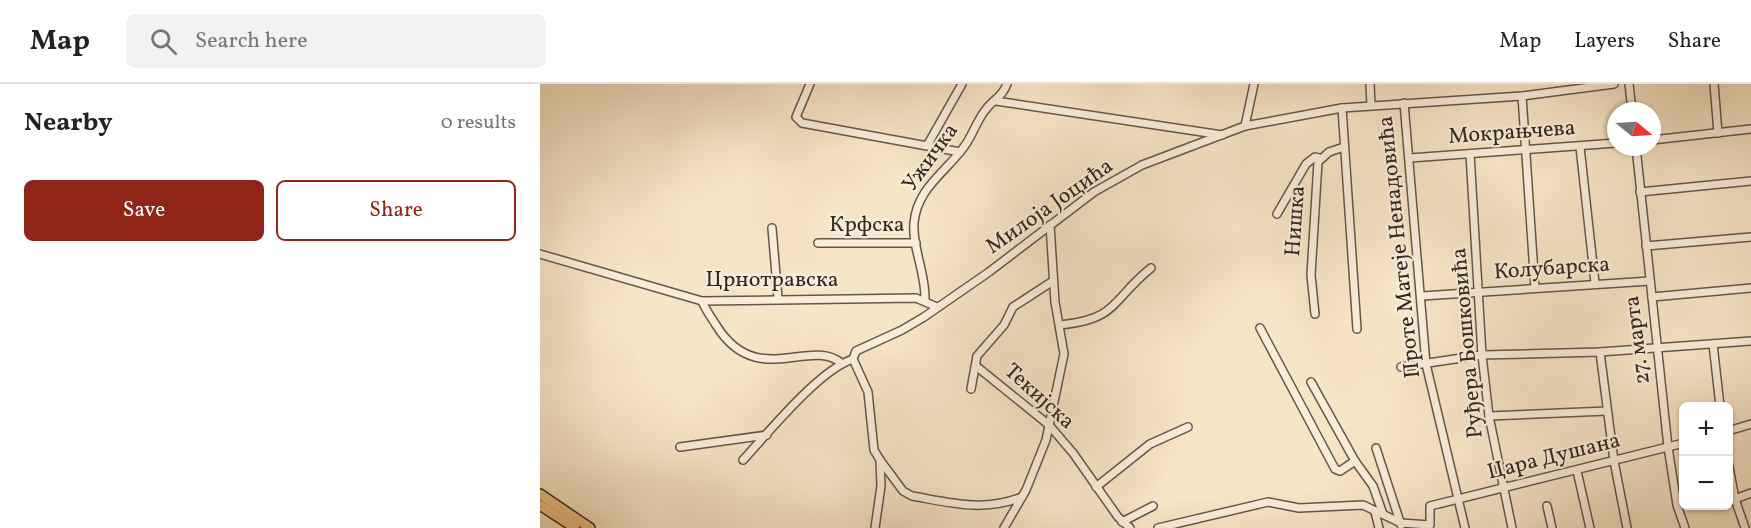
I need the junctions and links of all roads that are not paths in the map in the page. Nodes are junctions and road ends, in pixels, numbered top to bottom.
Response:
1 (810, 84) edge
2 (962, 84) edge
3 (1007, 84) edge
4 (1254, 84) edge
5 (1370, 84) edge
6 (1614, 84) edge
7 (1629, 84) edge
8 (1714, 84) edge
9 (1522, 96) junction
10 (996, 101) junction
11 (1631, 102) edge
12 (1404, 103) junction
13 (1371, 105) junction
14 (1342, 108) junction
15 (1245, 126) junction
16 (1751, 129) edge
17 (1718, 133) junction
18 (1222, 135) junction
19 (1661, 139) edge
20 (928, 144) junction
21 (1607, 144) edge
22 (1344, 147) junction
23 (1580, 147) junction
24 (960, 152) junction
25 (1524, 152) junction
26 (1470, 154) junction
27 (1637, 156) edge
28 (1319, 158) junction
29 (1410, 158) junction
30 (1751, 182) edge
31 (1640, 192) junction
32 (1277, 214) dead end
33 (1050, 225) junction
34 (772, 228) dead end
35 (1751, 237) edge
36 (818, 243) dead end
37 (916, 243) junction
38 (1646, 246) junction
39 (540, 254) edge
40 (1151, 268) dead end
41 (1053, 281) junction
42 (1650, 281) junction
43 (1595, 284) junction
44 (1535, 288) junction
45 (1751, 288) edge
46 (1479, 292) junction
47 (1422, 296) junction
48 (1652, 297) junction
49 (778, 298) junction
50 (925, 300) junction
51 (702, 301) junction
52 (937, 307) junction
53 (1315, 314) dead end
54 (1060, 325) junction
55 (1260, 328) dead end
56 (1357, 329) dead end
57 (1751, 340) edge
58 (1713, 344) junction
59 (1658, 349) junction
60 (1600, 352) junction
61 (1482, 355) junction
62 (853, 359) junction
63 (841, 363) junction
64 (1426, 364) junction
65 (976, 366) junction
66 (1401, 367) dead end
67 (1311, 382) dead end
68 (971, 389) dead end
69 (1720, 402) edge
70 (1607, 411) junction
71 (1489, 416) junction
72 (1751, 424) edge
73 (1049, 425) junction
74 (1188, 427) dead end
75 (1733, 429) edge
76 (767, 435) junction
77 (750, 437) junction
78 (1679, 444) edge
79 (680, 447) dead end
80 (756, 447) junction
81 (1668, 447) junction
82 (1376, 448) dead end
83 (743, 460) dead end
84 (880, 460) junction
85 (1355, 461) junction
86 (1614, 461) junction
87 (1577, 471) junction
88 (1096, 487) junction
89 (1733, 488) edge
90 (1504, 489) junction
91 (1751, 493) edge
92 (540, 494) edge
93 (1022, 496) junction
94 (1459, 499) junction
95 (1735, 499) junction
96 (540, 505) edge
97 (1153, 506) dead end
98 (1547, 506) dead end
99 (1376, 512) junction
100 (1383, 514) junction
101 (1125, 526) edge
102 (1402, 526) edge
103 (1425, 526) edge
104 (575, 528) edge
105 (590, 528) edge
106 (875, 528) edge
107 (1004, 528) edge
108 (1158, 528) edge
109 (1379, 528) edge
110 (1465, 528) edge
111 (1512, 528) edge
112 (1551, 528) edge
113 (1590, 528) edge
114 (1627, 528) edge
115 (1685, 528) edge
116 (1745, 528) edge

1 - 20 street
2 - 20 street
3 - 10 street, Ужичка
4 - 15 street
5 - 13 street
6 - 9 street, Милоја Јоцића
7 - 11 street
8 - 17 street
9 - 12 street, Милоја Јоцића
9 - 25 street
10 - 18 street
10 - 24 street, Ужичка
12 - 13 street, Милоја Јоцића
12 - 29 street, Проте Матеје Ненадовића
13 - 14 street, Милоја Јоцића
14 - 15 street, Милоја Јоцића
14 - 22 street
15 - 18 street, Милоја Јоцића
16 - 17 street
17 - 19 street
18 - 33 street, Милоја Јоцића
20 - 24 street
21 - 23 street, Мокрањчева
22 - 28 street, Нишка
22 - 56 street
23 - 25 street, Мокрањчева
23 - 43 street
24 - 37 street, Ужичка
25 - 26 street, Мокрањчева
25 - 44 street
26 - 29 street, Мокрањчева
26 - 46 street, Руђера Бошковића
27 - 31 street, 27. марта
28 - 32 street
28 - 53 street, Нишка
29 - 47 street, Проте Матеје Ненадовића
30 - 31 street
31 - 38 street, 27. марта
33 - 41 street
33 - 52 street, Милоја Јоцића
34 - 49 street
35 - 38 street
36 - 37 street, Крфска
37 - 50 street, Ужичка
38 - 42 street, 27. марта
39 - 51 street, Црнотравска
40 - 54 street
41 - 54 street
41 - 65 street
42 - 43 street, Колубарска
42 - 48 street, 27. марта
43 - 44 street, Колубарска
44 - 46 street, Колубарска
45 - 48 street
46 - 47 street, Колубарска
46 - 61 street, Руђера Бошковића
47 - 64 street, Проте Матеје Ненадовића
48 - 59 street, 27. марта
49 - 50 street, Црнотравска
49 - 51 street, Црнотравска
50 - 52 street, Црнотравска
51 - 63 street
52 - 62 street, Милоја Јоцића
54 - 73 street
55 - 85 street
57 - 58 street
58 - 59 street
58 - 69 street
59 - 60 street
59 - 81 street, 27. марта
60 - 61 street
60 - 70 street
61 - 64 street
61 - 71 street, Руђера Бошковића
62 - 63 street, Милоја Јоцића
62 - 84 street
63 - 76 street
64 - 66 street
64 - 94 street, Проте Матеје Ненадовића
65 - 68 street
65 - 73 street, Текијска
67 - 85 street
70 - 71 street
70 - 86 street
71 - 90 street, Руђера Бошковића
72 - 75 street
73 - 88 street, Текијска
73 - 93 street
74 - 88 street
76 - 77 street
76 - 80 street
77 - 79 street
77 - 80 street
78 - 81 street, Цара Душана
80 - 83 street
81 - 86 street, Цара Душана
81 - 115 street, 27. марта
82 - 102 street
84 - 93 street
84 - 106 street
85 - 100 street
86 - 87 street, Цара Душана
86 - 114 street
87 - 90 street, Цара Душана
87 - 113 street
88 - 101 street, Текијска
89 - 95 street
90 - 94 street, Цара Душана
90 - 111 street, Руђера Бошковића
91 - 95 street
92 - 105 highway
93 - 107 street
94 - 103 street, Цара Душана
94 - 110 street, Проте Матеје Ненадовића
95 - 116 street
96 - 104 highway
97 - 101 street, Текијска
98 - 112 street
99 - 100 street
99 - 108 street
99 - 109 street
100 - 102 street
102 - 103 street

